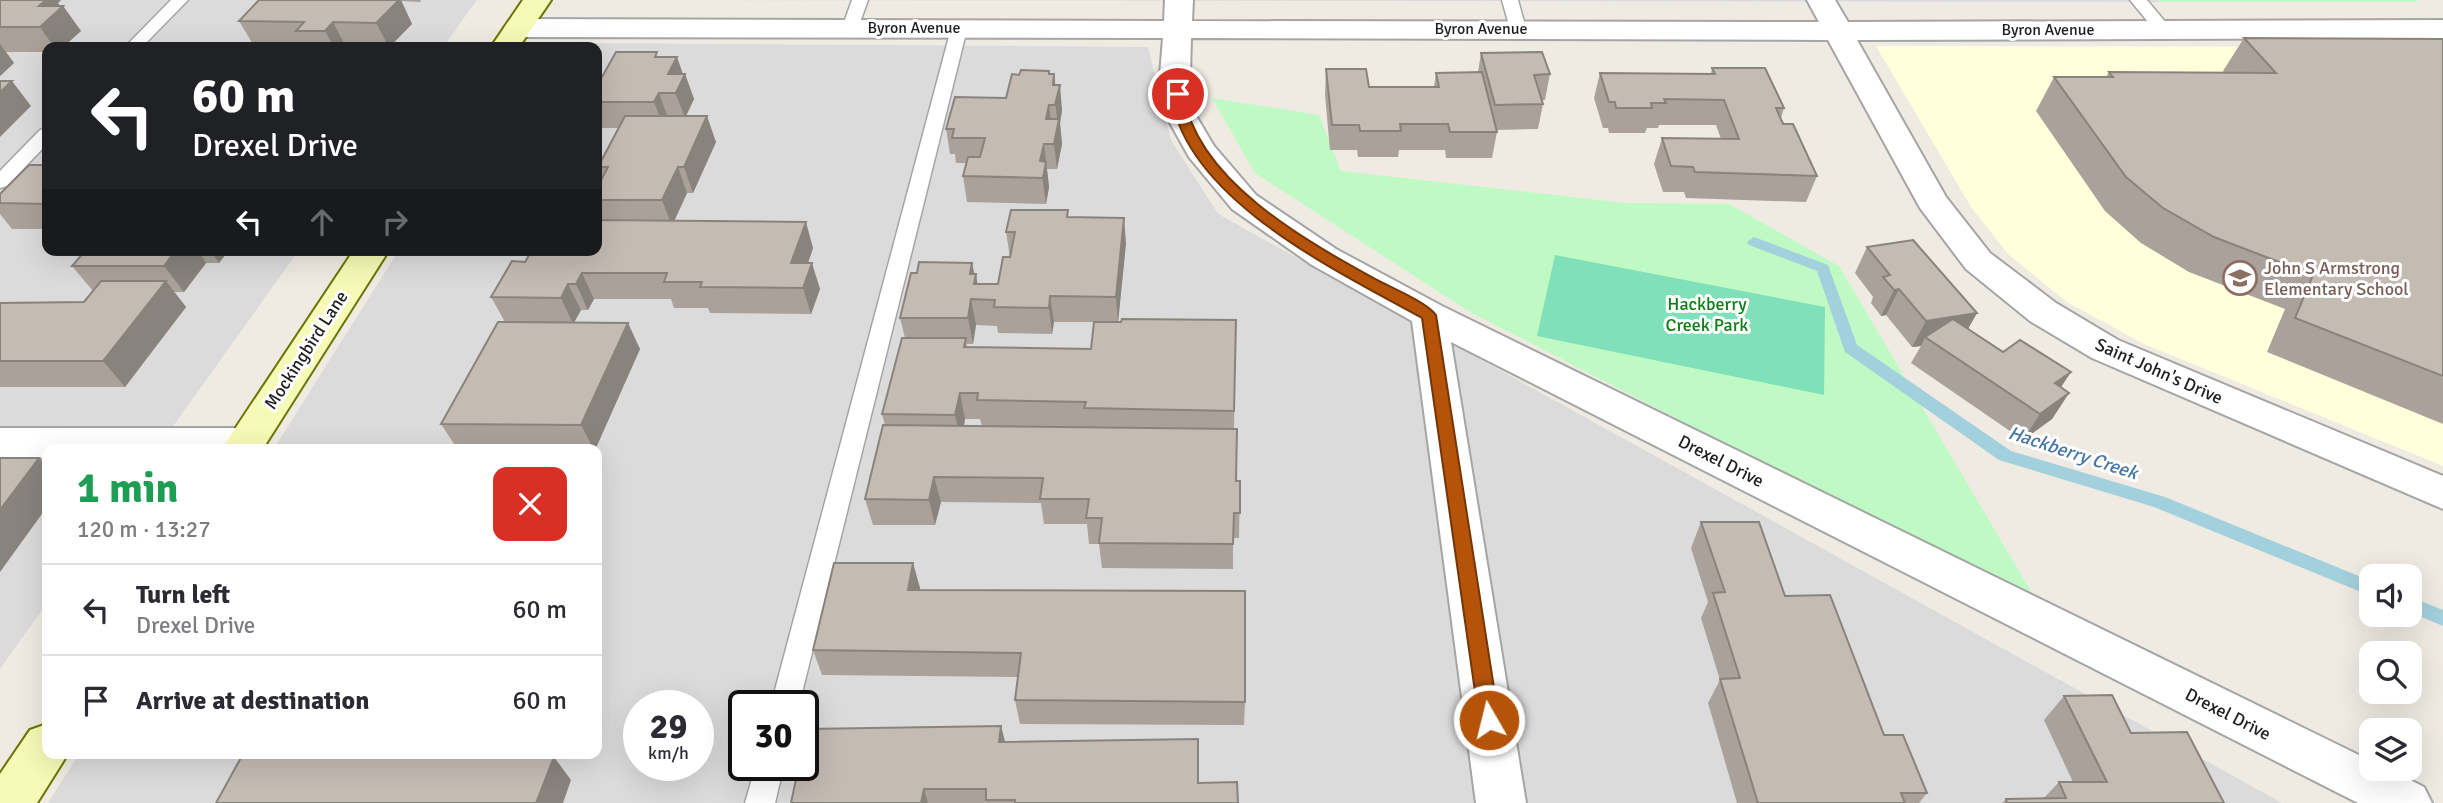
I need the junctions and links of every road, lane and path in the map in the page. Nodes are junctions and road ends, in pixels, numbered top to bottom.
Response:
1 (180, 0) edge
2 (537, 0) edge
3 (859, 0) edge
4 (1510, 0) edge
5 (1821, 0) edge
6 (2138, 0) edge
7 (1179, 15) edge
8 (850, 28) junction
9 (959, 29) junction
10 (1518, 29) junction
11 (2443, 29) edge
12 (2164, 30) junction
13 (1839, 31) junction
14 (512, 38) edge
15 (138, 42) edge
16 (42, 139) edge
17 (0, 182) edge
18 (368, 256) edge
19 (1429, 315) junction
20 (0, 443) edge
21 (81, 444) edge
22 (244, 444) edge
23 (2443, 493) edge
24 (789, 690) edge
25 (42, 753) edge
26 (765, 781) edge
27 (9, 803) edge
28 (760, 803) edge
29 (1501, 803) edge
30 (2407, 803) edge

1 - 15 lane
2 - 14 main road
3 - 8 lane
4 - 10 lane
5 - 13 street, Saint John's Drive
6 - 12 lane
7 - 9 street, Byron Avenue
7 - 10 street, Byron Avenue
7 - 19 street, Drexel Drive
8 - 9 street, Byron Avenue
8 - 14 street, Byron Avenue
9 - 24 lane
10 - 13 street, Byron Avenue
11 - 12 street, Byron Avenue
12 - 13 street, Byron Avenue
13 - 23 street, Saint John's Drive
16 - 17 lane
18 - 22 main road, Mockingbird Lane
19 - 29 street
19 - 30 street, Drexel Drive
20 - 21 street
25 - 27 main road
26 - 28 lane

